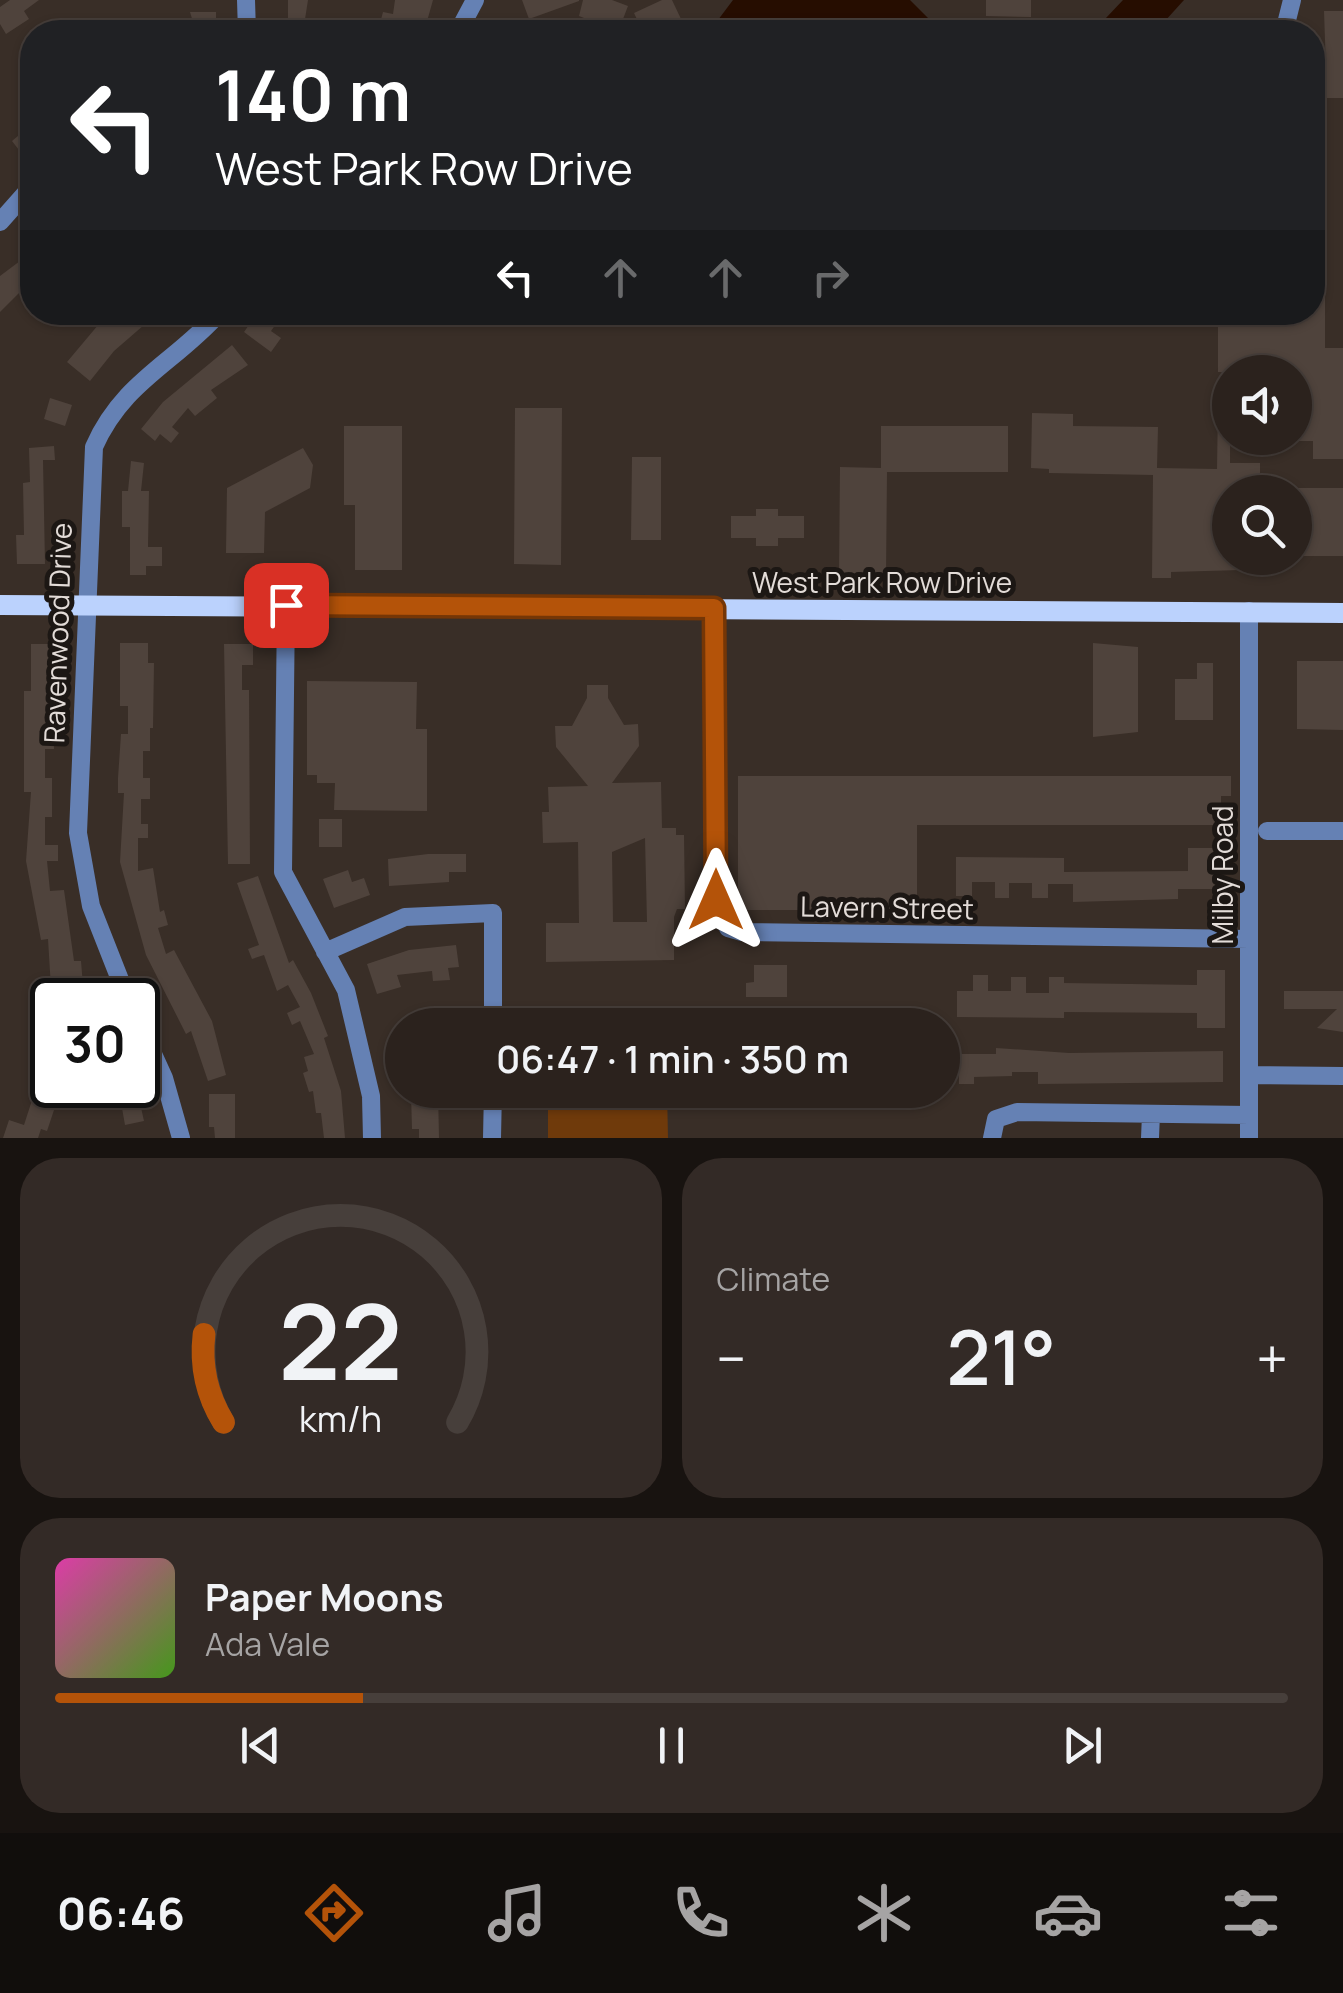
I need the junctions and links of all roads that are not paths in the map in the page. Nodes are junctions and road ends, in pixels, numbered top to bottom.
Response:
1 (20, 200) edge
2 (0, 222) edge
3 (205, 325) edge
4 (0, 605) edge
5 (86, 605) junction
6 (286, 605) junction
7 (714, 608) junction
8 (1249, 612) junction
9 (1343, 613) edge
10 (1267, 831) dead end
11 (1343, 831) edge
12 (1249, 939) junction
13 (325, 952) junction
14 (119, 978) edge
15 (493, 1008) edge
16 (160, 1069) edge
17 (1249, 1075) junction
18 (1343, 1076) edge
19 (493, 1108) edge
20 (1150, 1114) junction
21 (1249, 1115) junction
22 (181, 1138) edge
23 (372, 1138) edge
24 (492, 1138) edge
25 (992, 1138) edge
26 (1150, 1138) edge
27 (1249, 1138) edge

1 - 2 street
3 - 5 street, Ravenwood Drive
4 - 5 main road, West Park Row Drive
5 - 6 main road, West Park Row Drive
5 - 14 street, Ravenwood Drive
6 - 7 main road, West Park Row Drive
6 - 13 street
7 - 8 main road, West Park Row Drive
7 - 12 street, Lavern Street
8 - 9 main road, West Park Row Drive
8 - 12 street, Milby Road
10 - 11 street
12 - 17 street, Milby Road
13 - 15 street
13 - 23 street
16 - 22 street
17 - 18 street
17 - 21 street, Milby Road
19 - 24 street
20 - 21 street
20 - 25 street
20 - 26 street
21 - 27 street, Milby Road

